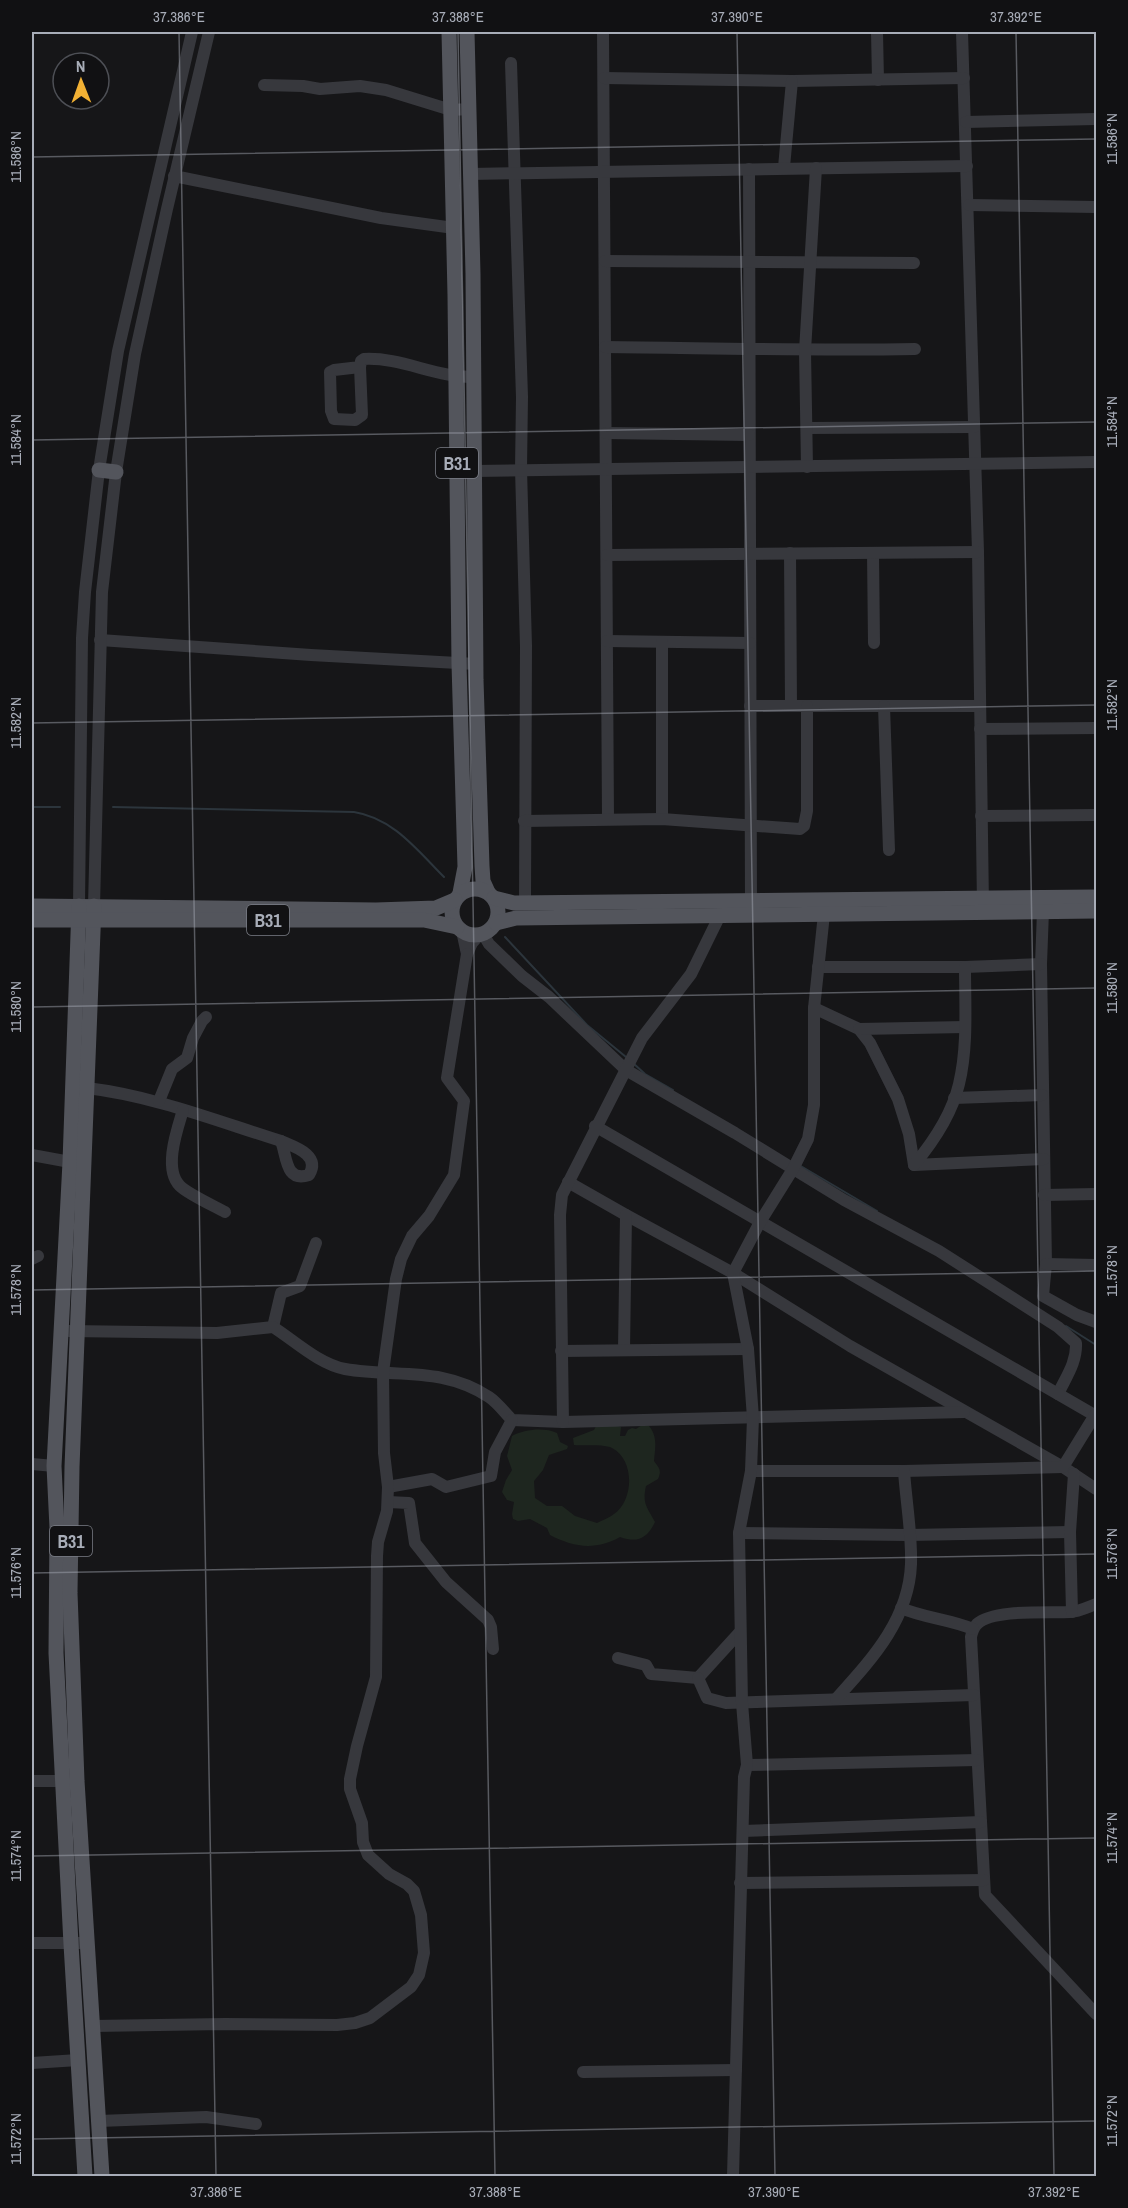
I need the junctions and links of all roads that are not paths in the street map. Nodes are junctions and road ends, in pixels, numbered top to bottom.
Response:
1 (192, 32) edge
2 (209, 32) edge
3 (449, 32) edge
4 (467, 32) edge
5 (603, 32) edge
6 (876, 32) edge
7 (962, 32) edge
8 (511, 63) dead end
9 (604, 78) junction
10 (964, 78) junction
11 (878, 80) junction
12 (792, 81) junction
13 (264, 85) dead end
14 (469, 109) junction
15 (451, 110) junction
16 (1096, 119) edge
17 (966, 122) junction
18 (967, 166) junction
19 (784, 168) junction
20 (816, 168) junction
21 (748, 169) junction
22 (604, 173) junction
23 (470, 174) junction
24 (514, 174) junction
25 (174, 176) junction
26 (969, 206) junction
27 (1096, 207) edge
28 (454, 228) junction
29 (605, 261) junction
30 (749, 263) junction
31 (914, 263) dead end
32 (810, 264) junction
33 (473, 274) junction
34 (455, 275) junction
35 (605, 347) junction
36 (749, 348) junction
37 (915, 349) dead end
38 (806, 351) junction
39 (360, 367) junction
40 (456, 377) junction
41 (474, 377) junction
42 (974, 427) junction
43 (807, 428) junction
44 (606, 433) junction
45 (749, 435) junction
46 (1096, 462) edge
47 (974, 464) junction
48 (807, 466) junction
49 (749, 467) junction
50 (522, 469) junction
51 (606, 469) junction
52 (99, 470) junction
53 (475, 471) junction
54 (116, 472) junction
55 (978, 552) junction
56 (873, 553) junction
57 (750, 554) junction
58 (790, 554) junction
59 (607, 555) junction
60 (100, 640) junction
61 (607, 641) junction
62 (662, 642) junction
63 (750, 643) junction
64 (874, 643) dead end
65 (459, 664) junction
66 (476, 664) junction
67 (750, 706) junction
68 (791, 706) junction
69 (807, 706) junction
70 (884, 706) junction
71 (979, 706) junction
72 (1096, 728) edge
73 (980, 729) junction
74 (1096, 815) edge
75 (981, 816) junction
76 (608, 819) junction
77 (662, 819) junction
78 (524, 821) junction
79 (750, 825) junction
80 (889, 850) dead end
81 (491, 895) junction
82 (458, 896) junction
83 (1096, 897) edge
84 (525, 903) junction
85 (983, 905) junction
86 (32, 906) edge
87 (864, 906) junction
88 (751, 908) junction
89 (1043, 911) junction
90 (1096, 911) edge
91 (86, 913) junction
92 (824, 914) junction
93 (720, 915) junction
94 (32, 920) edge
95 (496, 923) junction
96 (460, 929) junction
97 (482, 934) junction
98 (467, 954) junction
99 (1041, 964) junction
100 (818, 967) junction
101 (965, 967) junction
102 (814, 1008) junction
103 (206, 1017) dead end
104 (965, 1027) junction
105 (859, 1029) junction
106 (626, 1070) junction
107 (87, 1088) junction
108 (1042, 1095) junction
109 (954, 1098) junction
110 (159, 1101) junction
111 (183, 1110) junction
112 (595, 1126) junction
113 (280, 1141) dead end
114 (32, 1155) edge
115 (1044, 1159) junction
116 (70, 1162) junction
117 (914, 1165) junction
118 (793, 1168) junction
119 (568, 1182) junction
120 (1096, 1194) edge
121 (1044, 1195) junction
122 (225, 1212) dead end
123 (626, 1215) junction
124 (760, 1222) junction
125 (316, 1243) dead end
126 (1046, 1264) junction
127 (1096, 1265) edge
128 (733, 1273) junction
129 (1043, 1296) junction
130 (1044, 1318) junction
131 (1096, 1322) edge
132 (273, 1327) junction
133 (62, 1331) junction
134 (78, 1331) junction
135 (748, 1348) junction
136 (624, 1350) junction
137 (561, 1351) junction
138 (383, 1372) junction
139 (1058, 1394) junction
140 (964, 1412) junction
141 (1096, 1415) edge
142 (753, 1418) junction
143 (512, 1420) junction
144 (563, 1422) junction
145 (32, 1464) edge
146 (54, 1466) junction
147 (1069, 1470) junction
148 (751, 1471) junction
149 (904, 1471) junction
150 (388, 1487) junction
151 (1096, 1489) edge
152 (388, 1502) junction
153 (1070, 1532) junction
154 (739, 1533) junction
155 (909, 1535) junction
156 (1096, 1604) edge
157 (901, 1608) junction
158 (1072, 1612) junction
159 (973, 1629) junction
160 (740, 1633) junction
161 (493, 1649) dead end
162 (618, 1658) dead end
163 (698, 1678) junction
164 (974, 1695) junction
165 (836, 1699) junction
166 (742, 1703) junction
167 (69, 1749) junction
168 (977, 1760) junction
169 (747, 1765) junction
170 (32, 1781) edge
171 (62, 1781) junction
172 (981, 1822) junction
173 (743, 1831) junction
174 (984, 1880) junction
175 (741, 1883) junction
176 (32, 1943) edge
177 (87, 1943) junction
178 (71, 1944) junction
179 (1096, 2014) edge
180 (92, 2026) junction
181 (78, 2060) junction
182 (32, 2063) edge
183 (736, 2070) junction
184 (583, 2072) dead end
185 (99, 2121) junction
186 (256, 2124) dead end
187 (85, 2176) edge
188 (102, 2176) edge
189 (733, 2176) edge

1 - 52 street
2 - 25 street
3 - 15 main road, B31
4 - 14 main road, B31
5 - 9 street
6 - 11 street
7 - 10 street
8 - 24 street
9 - 12 street
9 - 22 street
10 - 11 street
10 - 17 street
11 - 12 street
12 - 19 street
13 - 15 street
14 - 15 street
14 - 23 main road, B31
15 - 28 main road, B31
16 - 17 street
17 - 18 street
18 - 20 street
18 - 26 street
19 - 20 street
19 - 21 street
20 - 32 street
21 - 22 street
21 - 30 street
22 - 24 street
22 - 29 street
23 - 24 street
23 - 33 main road, B31
24 - 50 street
25 - 28 street
25 - 54 street
26 - 27 street
26 - 42 street
28 - 34 main road, B31
29 - 30 street
29 - 35 street
30 - 32 street
30 - 36 street
31 - 32 street
32 - 38 street
33 - 34 main road
33 - 41 main road, B31
34 - 40 main road, B31
35 - 36 street
35 - 44 street
36 - 38 street
36 - 45 street
37 - 38 street
38 - 43 street
39 - 39 street
39 - 40 street
40 - 41 street
40 - 65 main road, B31
41 - 53 main road, B31
42 - 43 street
42 - 47 street
43 - 48 street
44 - 45 street
44 - 51 street
45 - 49 street
46 - 47 street
47 - 48 street
47 - 55 street
48 - 49 street
49 - 51 street
49 - 57 street
50 - 51 street
50 - 53 street
50 - 78 street
51 - 59 street
52 - 54 main road
52 - 91 street
53 - 66 main road, B31
54 - 60 street
55 - 56 street
55 - 71 street
56 - 58 street
56 - 64 street
57 - 58 street
57 - 59 street
57 - 63 street
58 - 68 street
59 - 61 street
60 - 65 street
60 - 91 street
61 - 62 street
61 - 76 street
62 - 63 street
62 - 77 street
63 - 67 street
65 - 66 street
65 - 82 main road, B31
66 - 81 main road, B31
67 - 68 street
67 - 79 street
68 - 69 street
69 - 70 street
69 - 79 street
70 - 71 street
70 - 80 street
71 - 73 street
72 - 73 street
73 - 75 street
74 - 75 street
75 - 85 street
76 - 77 street
76 - 78 street
77 - 79 street
78 - 84 street
79 - 88 street
81 - 82 main road
81 - 84 main road
81 - 95 main road
82 - 91 main road, B31
82 - 96 main road
83 - 85 main road
84 - 88 main road
85 - 87 main road
85 - 89 main road
86 - 91 main road
87 - 88 main road
87 - 92 main road
88 - 92 main road
88 - 93 main road
89 - 90 main road
89 - 99 street
91 - 94 main road
91 - 96 main road, B31
91 - 107 main road, B31
91 - 116 main road, B31
92 - 100 street
93 - 95 main road
93 - 106 street
95 - 97 main road
96 - 97 main road
96 - 98 street
97 - 98 street
97 - 106 street
98 - 138 street
99 - 101 street
99 - 108 street
100 - 101 street
100 - 102 street
101 - 104 street
102 - 105 street
102 - 118 street
103 - 110 street
104 - 105 street
104 - 109 street
105 - 117 street
106 - 112 street
106 - 118 street
107 - 110 street
107 - 134 main road, B31
108 - 109 street
108 - 115 street
109 - 117 street
110 - 111 street
111 - 113 street
111 - 122 street
112 - 119 street
112 - 124 street
114 - 116 street
115 - 117 street
115 - 121 street
116 - 133 main road, B31
118 - 124 street
118 - 130 street
119 - 123 street
119 - 137 street
120 - 121 street
121 - 126 street
123 - 128 street
123 - 136 street
124 - 128 street
124 - 139 street
125 - 132 street
126 - 127 street
126 - 129 street
128 - 135 street
128 - 140 street
129 - 130 street
129 - 131 street
130 - 139 street
132 - 134 street
132 - 138 street
133 - 134 street
133 - 146 main road, B31
134 - 167 main road, B31
135 - 136 street
135 - 142 street
136 - 137 street
137 - 144 street
138 - 143 street
138 - 150 street
139 - 141 street
140 - 142 street
140 - 147 street
141 - 147 street
142 - 144 street
142 - 148 street
143 - 144 street
143 - 150 street
145 - 146 street
146 - 167 main road, B31
147 - 149 street
147 - 151 street
147 - 153 street
148 - 149 street
148 - 154 street
149 - 155 street
150 - 152 street
152 - 161 street
152 - 180 street
153 - 155 street
153 - 158 street
154 - 155 street
154 - 160 street
155 - 157 street
156 - 158 street
157 - 159 street
157 - 165 street
158 - 159 street
159 - 164 street
160 - 163 street
160 - 166 street
162 - 163 street
163 - 166 street
164 - 165 street
164 - 168 street
165 - 166 street
166 - 169 street
167 - 171 main road, B31
167 - 177 main road, B31
168 - 169 street
168 - 172 street
169 - 173 street
170 - 171 street
171 - 178 main road, B31
172 - 173 street
172 - 174 street
173 - 175 street
174 - 175 street
174 - 179 street
175 - 183 street
176 - 178 street
177 - 178 street
177 - 180 main road, B31
178 - 181 main road, B31
180 - 185 main road, B31
181 - 182 street
181 - 187 main road, B31
183 - 184 street
183 - 189 street
185 - 186 street
185 - 188 main road, B31

